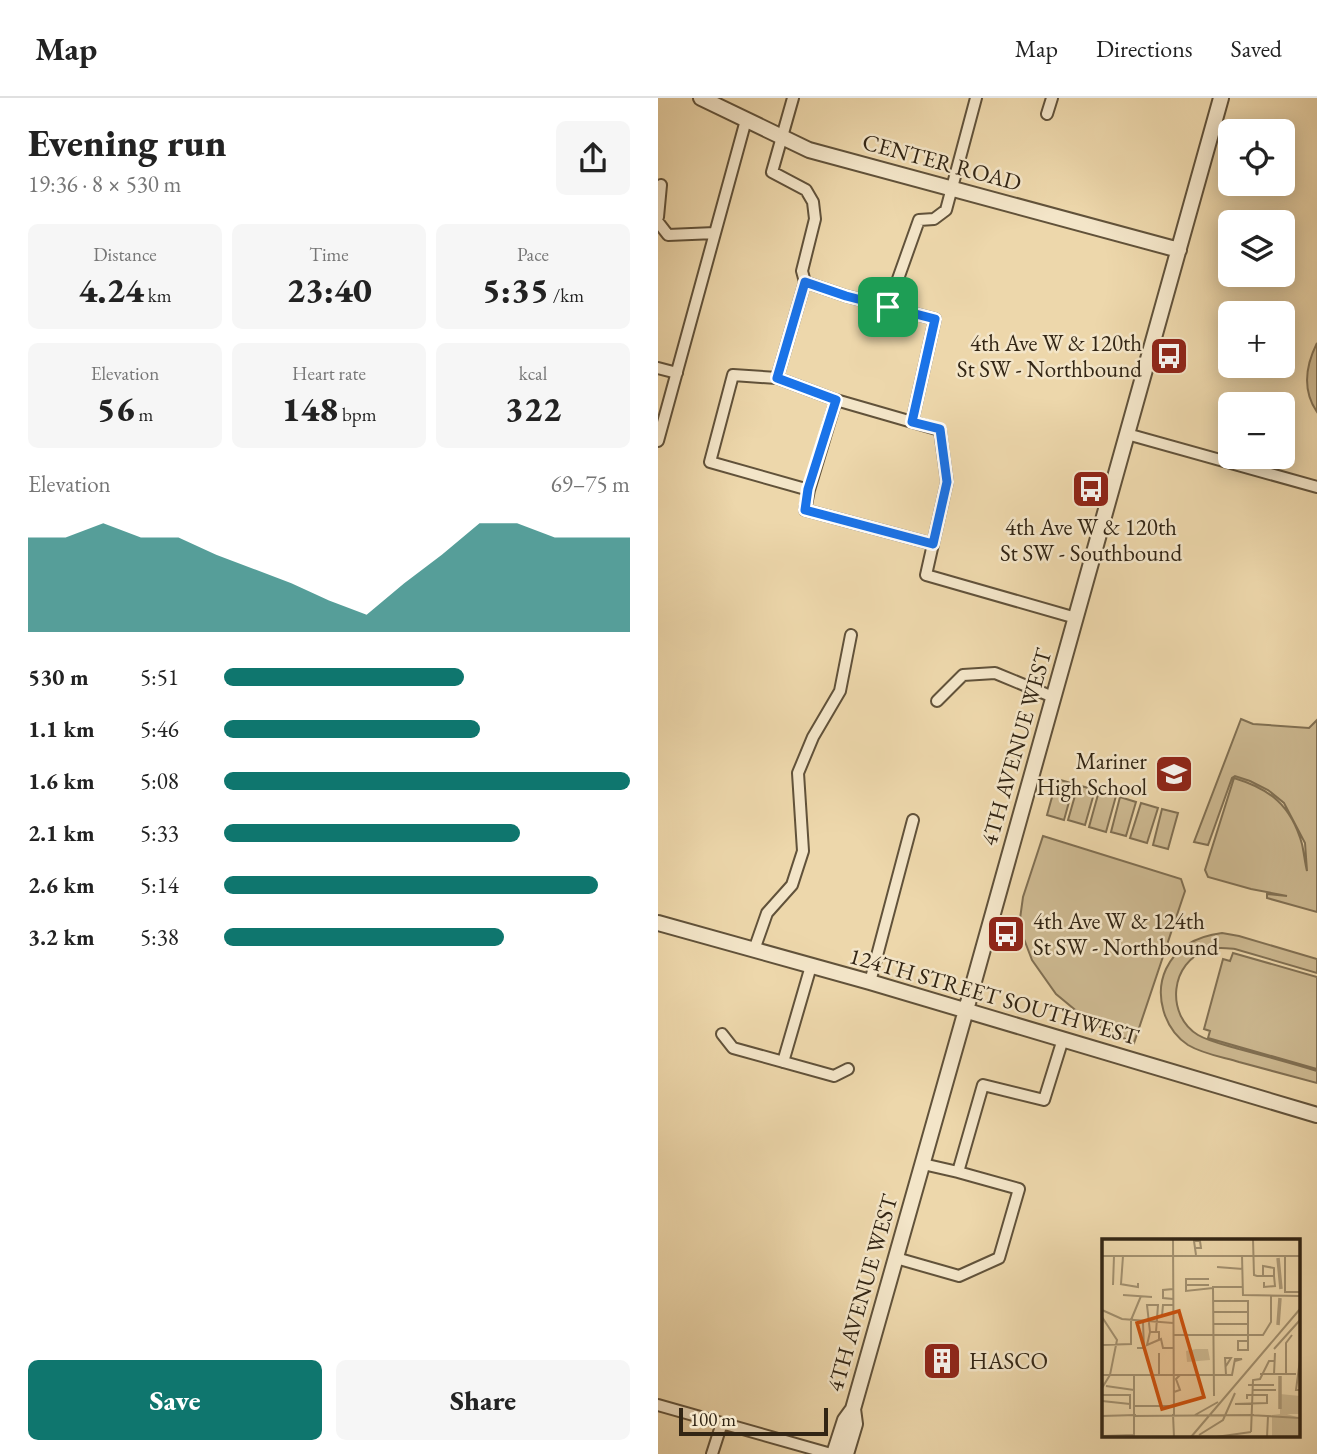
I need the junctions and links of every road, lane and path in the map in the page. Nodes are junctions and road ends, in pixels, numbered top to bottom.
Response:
1 (701, 98) edge
2 (793, 98) edge
3 (976, 98) edge
4 (1052, 98) edge
5 (1221, 98) edge
6 (1047, 114) dead end
7 (746, 120) junction
8 (782, 137) junction
9 (662, 185) dead end
10 (952, 188) junction
11 (658, 220) edge
12 (715, 233) junction
13 (1178, 250) junction
14 (805, 282) junction
15 (888, 307) junction
16 (658, 368) edge
17 (677, 373) junction
18 (777, 378) junction
19 (836, 400) junction
20 (912, 422) junction
21 (1127, 434) junction
22 (658, 441) edge
23 (1317, 487) edge
24 (808, 489) junction
25 (933, 544) junction
26 (1076, 618) junction
27 (851, 635) dead end
28 (1053, 697) junction
29 (937, 701) dead end
30 (913, 820) dead end
31 (658, 923) edge
32 (754, 950) junction
33 (811, 966) junction
34 (870, 982) junction
35 (967, 1010) junction
36 (722, 1034) dead end
37 (1063, 1040) junction
38 (783, 1062) junction
39 (848, 1069) dead end
40 (1317, 1115) edge
41 (923, 1164) junction
42 (958, 1172) junction
43 (896, 1258) junction
44 (658, 1405) edge
45 (853, 1409) junction
46 (722, 1423) junction
47 (712, 1454) edge
48 (833, 1454) edge
49 (846, 1454) edge

1 - 7 street, CENTER ROAD
2 - 8 street
3 - 10 street
4 - 6 street
5 - 13 street, 4TH AVENUE WEST
7 - 8 street, CENTER ROAD
7 - 12 street
8 - 10 street, CENTER ROAD
8 - 14 street
9 - 11 street
10 - 13 street, CENTER ROAD
10 - 15 street
11 - 12 street
12 - 17 street
13 - 21 street, 4TH AVENUE WEST
14 - 15 street
14 - 18 street
15 - 20 street
16 - 17 street
17 - 22 street
18 - 19 street
18 - 24 street
19 - 20 street
19 - 24 street
20 - 25 street
21 - 23 street
21 - 26 street, 4TH AVENUE WEST
24 - 25 street
25 - 26 street
26 - 28 street, 4TH AVENUE WEST
27 - 32 street
28 - 29 street
28 - 35 street, 4TH AVENUE WEST
30 - 34 street
31 - 32 street, 124TH STREET SOUTHWEST
32 - 33 street, 124TH STREET SOUTHWEST
33 - 34 street, 124TH STREET SOUTHWEST
33 - 38 street
34 - 35 street, 124TH STREET SOUTHWEST
35 - 37 street, 124TH STREET SOUTHWEST
35 - 41 street, 4TH AVENUE WEST
36 - 38 street
37 - 40 street, 124TH STREET SOUTHWEST
37 - 42 street
38 - 39 street
41 - 42 street
41 - 43 street, 4TH AVENUE WEST
42 - 43 street
43 - 45 street, 4TH AVENUE WEST
44 - 46 street
45 - 48 street, 4TH AVENUE WEST
45 - 49 street, 4TH AVENUE WEST
46 - 47 street
46 - 48 street

